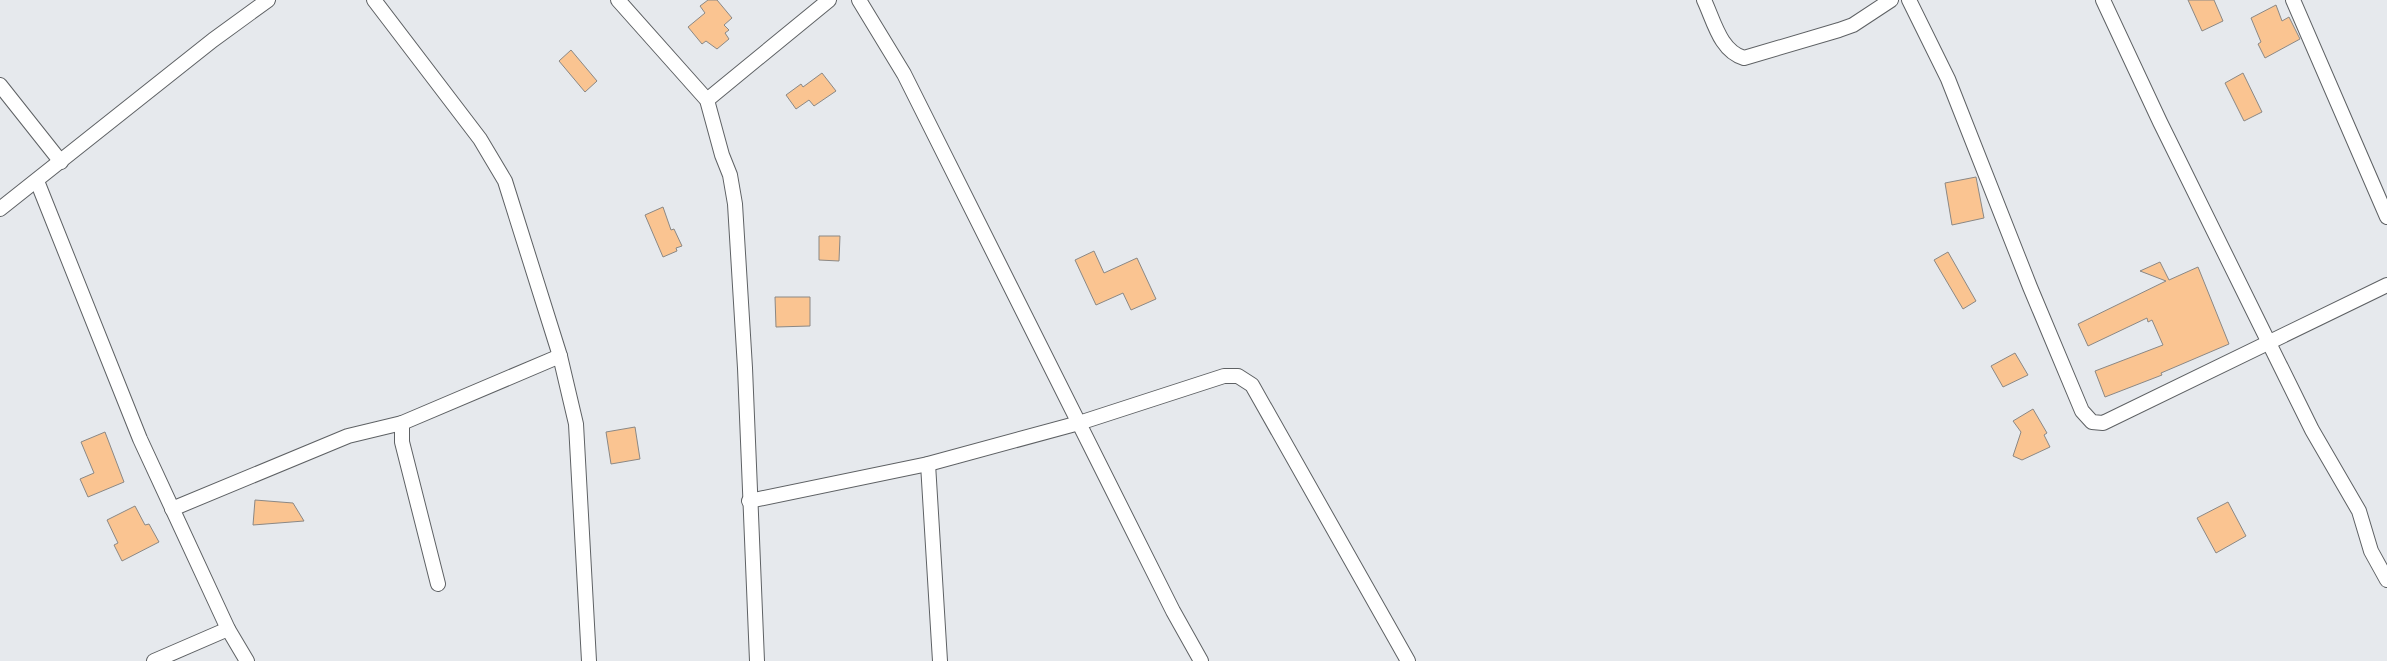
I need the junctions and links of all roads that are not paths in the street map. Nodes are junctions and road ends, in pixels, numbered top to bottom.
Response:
1 (268, 0) edge
2 (374, 0) edge
3 (618, 0) edge
4 (829, 0) edge
5 (859, 0) edge
6 (1704, 0) edge
7 (1891, 0) edge
8 (1910, 0) edge
9 (2103, 0) edge
10 (2293, 0) edge
11 (0, 86) edge
12 (707, 100) junction
13 (61, 162) junction
14 (37, 181) junction
15 (0, 209) edge
16 (2387, 218) edge
17 (2387, 285) edge
18 (2269, 344) junction
19 (560, 356) junction
20 (402, 423) junction
21 (1079, 423) junction
22 (928, 464) junction
23 (749, 502) junction
24 (172, 509) junction
25 (2387, 580) edge
26 (438, 584) dead end
27 (228, 629) junction
28 (154, 661) edge
29 (247, 661) edge
30 (590, 661) edge
31 (757, 661) edge
32 (940, 661) edge
33 (1202, 661) edge
34 (1408, 661) edge

1 - 13 street
2 - 19 street
3 - 12 street
4 - 12 street
5 - 21 street
6 - 7 street
8 - 18 street
9 - 18 street
10 - 16 street
11 - 13 street
12 - 23 street
13 - 14 street
14 - 15 street
14 - 24 street
17 - 18 street
18 - 25 street
19 - 20 street
19 - 30 street
20 - 24 street
20 - 26 street
21 - 22 street
21 - 33 street
21 - 34 street
22 - 23 street
22 - 32 street
23 - 31 street
24 - 27 street
27 - 28 street
27 - 29 street

